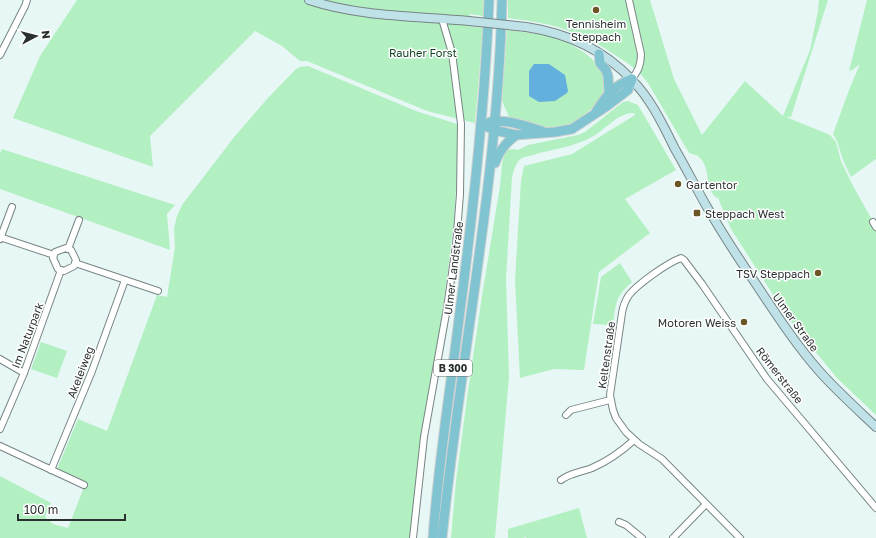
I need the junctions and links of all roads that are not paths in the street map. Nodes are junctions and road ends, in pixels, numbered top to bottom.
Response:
1 (27, 0) edge
2 (309, 0) edge
3 (489, 0) edge
4 (502, 0) edge
5 (629, 0) edge
6 (442, 19) junction
7 (599, 54) junction
8 (0, 55) edge
9 (634, 77) junction
10 (609, 93) junction
11 (595, 113) junction
12 (481, 124) junction
13 (495, 125) junction
14 (547, 133) junction
15 (516, 135) junction
16 (490, 178) junction
17 (12, 207) dead end
18 (79, 220) dead end
19 (0, 237) edge
20 (68, 249) junction
21 (54, 255) junction
22 (75, 263) junction
23 (672, 263) joint
24 (62, 270) junction
25 (125, 280) junction
26 (158, 291) dead end
27 (0, 359) edge
28 (24, 373) junction
29 (610, 400) junction
30 (566, 415) dead end
31 (876, 427) edge
32 (0, 429) edge
33 (634, 440) junction
34 (0, 446) edge
35 (51, 470) junction
36 (561, 480) dead end
37 (84, 485) dead end
38 (706, 504) junction
39 (876, 508) edge
40 (619, 522) dead end
41 (675, 537) edge
42 (413, 538) edge
43 (433, 538) edge
44 (442, 538) edge
45 (642, 538) edge
46 (740, 538) edge

1 - 8 street
2 - 6 street, Ulmer Straße
3 - 12 main road, Ulmer Landstraße / B 300
4 - 13 main road, B 300
5 - 9 street
6 - 7 street, Ulmer Straße, bridge
6 - 42 street
7 - 9 street, Ulmer Straße
7 - 10 main road
9 - 10 main road
9 - 11 main road
9 - 31 street, Ulmer Straße
10 - 11 main road
11 - 14 main road
12 - 13 main road
12 - 43 main road, Ulmer Landstraße / B 300
13 - 14 main road
13 - 15 main road
13 - 16 main road, B 300
14 - 15 main road
15 - 16 main road
16 - 44 main road, B 300
17 - 19 street
18 - 20 street
19 - 21 street
20 - 21 street
20 - 22 street
21 - 24 street
22 - 24 street
22 - 25 street
23 - 29 street, Keltenstraße
23 - 39 street, Römerstraße
24 - 28 street, Im Naturpark
25 - 26 street
25 - 35 street, Akeleiweg
27 - 28 street
28 - 32 street, Im Naturpark
29 - 30 street
29 - 33 street, Keltenstraße
33 - 36 street
33 - 38 street, Keltenstraße
34 - 35 street
35 - 37 street
38 - 41 street
38 - 46 street, Keltenstraße
40 - 45 street

